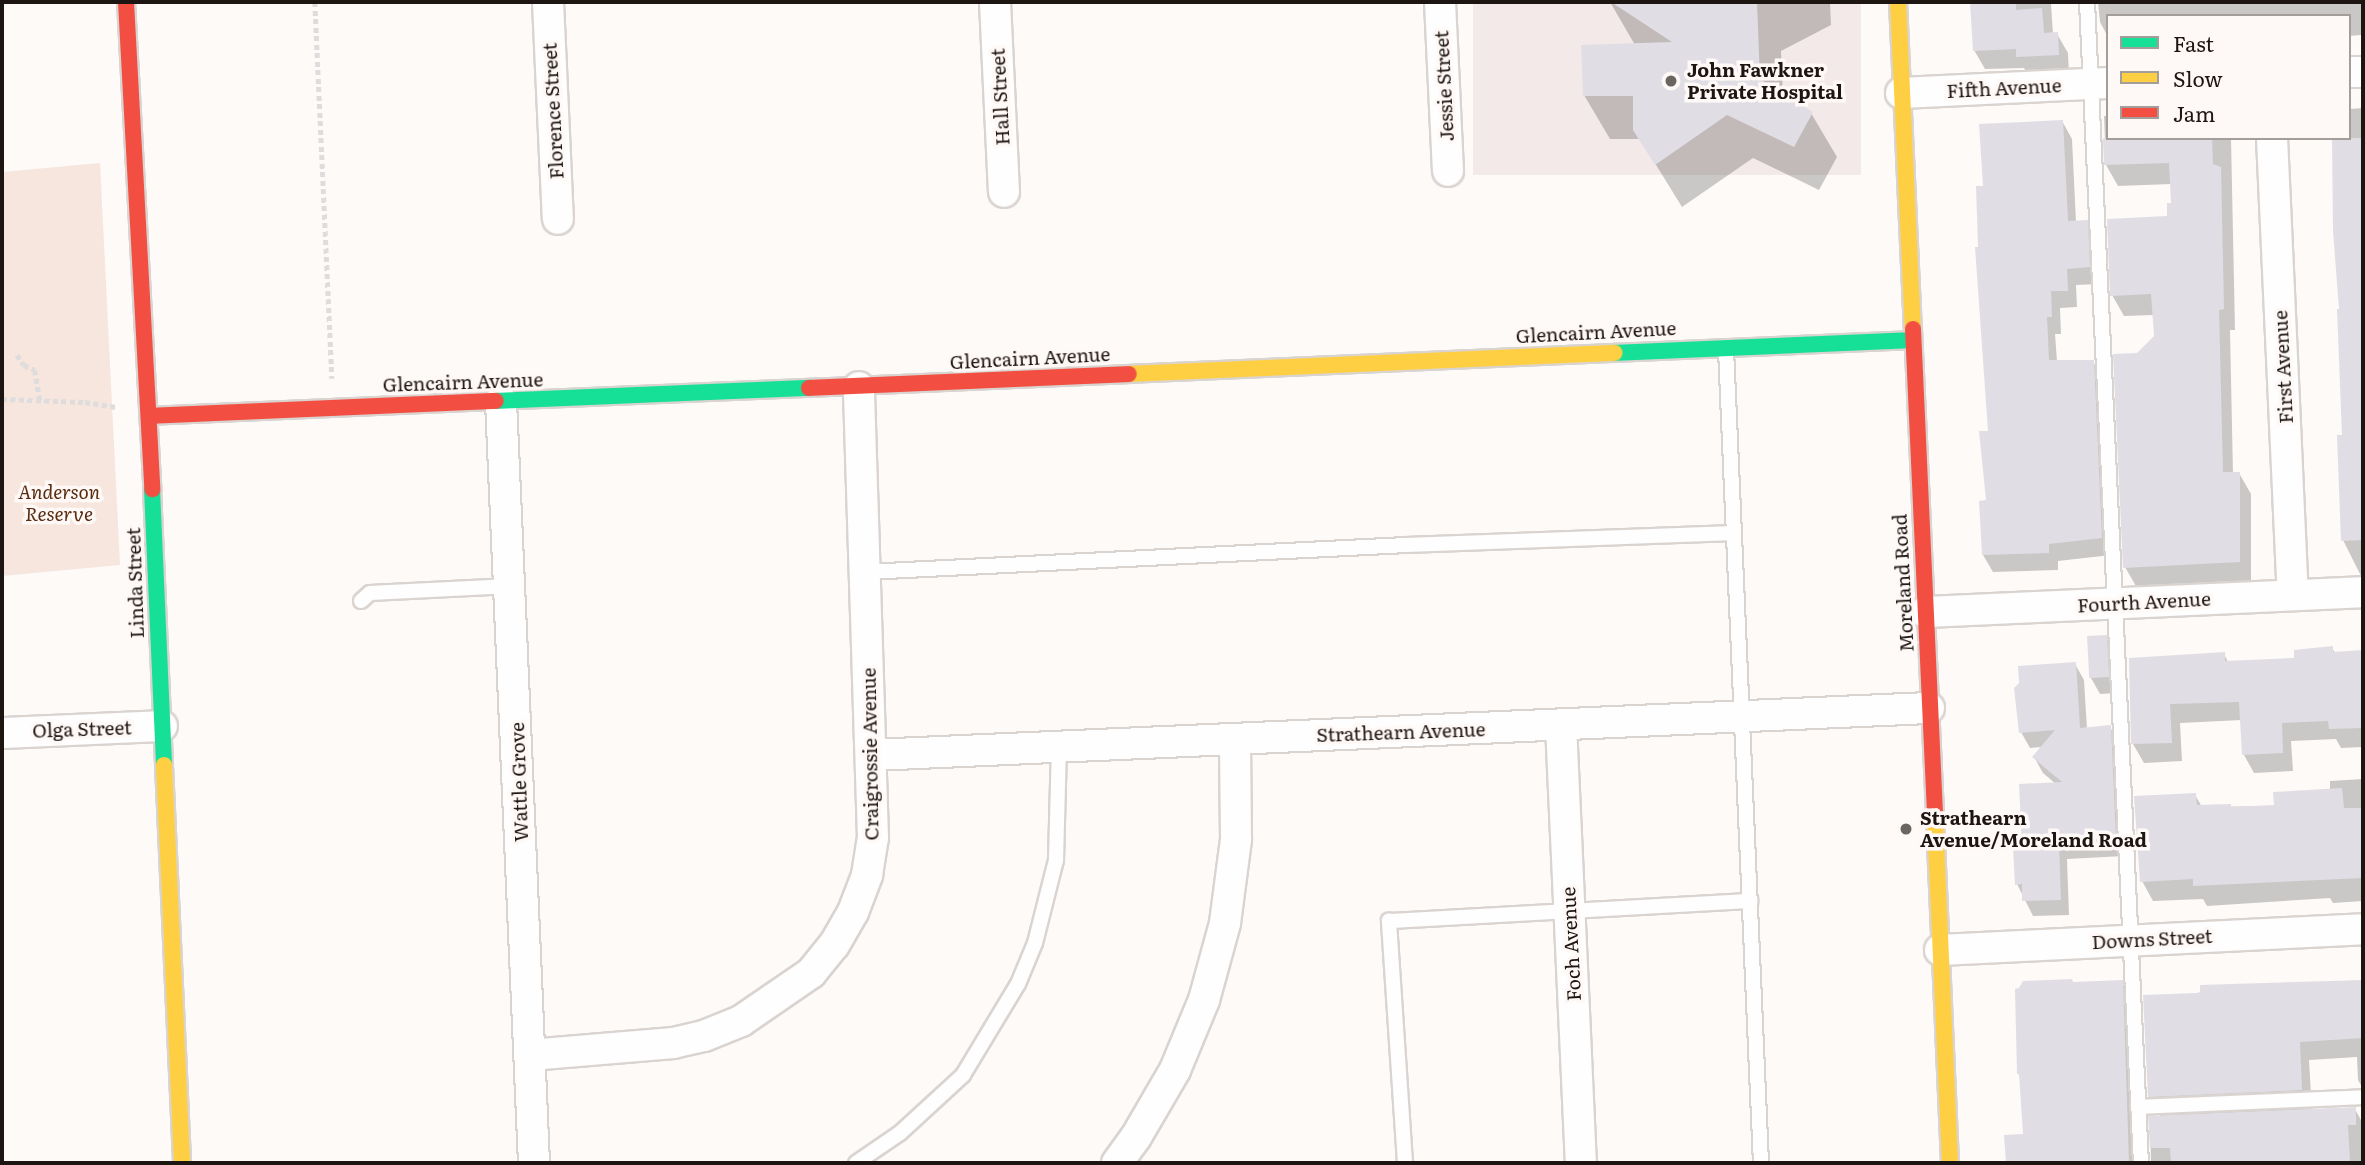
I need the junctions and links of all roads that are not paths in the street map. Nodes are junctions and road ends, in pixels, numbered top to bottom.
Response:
1 (126, 2) edge
2 (548, 2) edge
3 (995, 2) edge
4 (1440, 2) edge
5 (1898, 2) edge
6 (2087, 2) edge
7 (2099, 84) edge
8 (1901, 93) junction
9 (2272, 140) edge
10 (1448, 171) dead end
11 (1004, 192) dead end
12 (558, 219) dead end
13 (1912, 340) junction
14 (1726, 348) junction
15 (859, 387) junction
16 (501, 401) junction
17 (149, 416) junction
18 (1734, 533) junction
19 (866, 572) junction
20 (511, 586) junction
21 (2363, 592) edge
22 (2293, 595) junction
23 (360, 601) dead end
24 (2114, 603) junction
25 (1925, 612) junction
26 (1929, 708) junction
27 (1741, 718) junction
28 (1561, 725) junction
29 (163, 726) junction
30 (2, 733) edge
31 (1235, 739) junction
32 (1059, 747) junction
33 (873, 755) junction
34 (1750, 901) junction
35 (1569, 910) junction
36 (2363, 929) edge
37 (2128, 939) junction
38 (1940, 950) junction
39 (530, 1055) junction
40 (2363, 1097) edge
41 (2138, 1107) junction
42 (182, 1163) edge
43 (534, 1163) edge
44 (856, 1163) edge
45 (1117, 1163) edge
46 (1405, 1163) edge
47 (1581, 1163) edge
48 (1761, 1163) edge
49 (1950, 1163) edge
50 (2141, 1163) edge

1 - 17 street, Linda Street
2 - 12 street, Florence Street
3 - 11 street, Hall Street
4 - 10 street, Jessie Street
5 - 8 street, Moreland Road
6 - 7 lane
7 - 8 street, Fifth Avenue
7 - 24 lane
8 - 13 street, Moreland Road
9 - 22 street, First Avenue
13 - 14 street, Glencairn Avenue
13 - 25 street, Moreland Road
14 - 15 street, Glencairn Avenue
14 - 18 lane
15 - 16 street, Glencairn Avenue
15 - 19 street, Craigrossie Avenue
16 - 17 street, Glencairn Avenue
16 - 20 street, Wattle Grove
17 - 29 street, Linda Street
18 - 19 lane
18 - 27 lane
19 - 33 street, Craigrossie Avenue
20 - 23 lane
20 - 39 street, Wattle Grove
21 - 22 street, Fourth Avenue
22 - 24 street, Fourth Avenue
24 - 25 street, Fourth Avenue
24 - 37 lane
25 - 26 street, Moreland Road
26 - 27 street, Strathearn Avenue
26 - 38 street, Moreland Road
27 - 28 street, Strathearn Avenue
27 - 34 lane
28 - 31 street, Strathearn Avenue
28 - 35 street, Foch Avenue
29 - 30 street, Olga Street
29 - 42 street, Linda Street
31 - 32 street, Strathearn Avenue
31 - 45 street
32 - 33 street, Strathearn Avenue
32 - 44 lane
33 - 39 street, Craigrossie Avenue
34 - 35 lane
34 - 48 lane
35 - 46 lane
35 - 47 street, Foch Avenue
36 - 37 street, Downs Street
37 - 38 street, Downs Street
37 - 41 lane
38 - 49 street, Moreland Road
39 - 43 street, Wattle Grove
40 - 41 lane
41 - 50 lane

